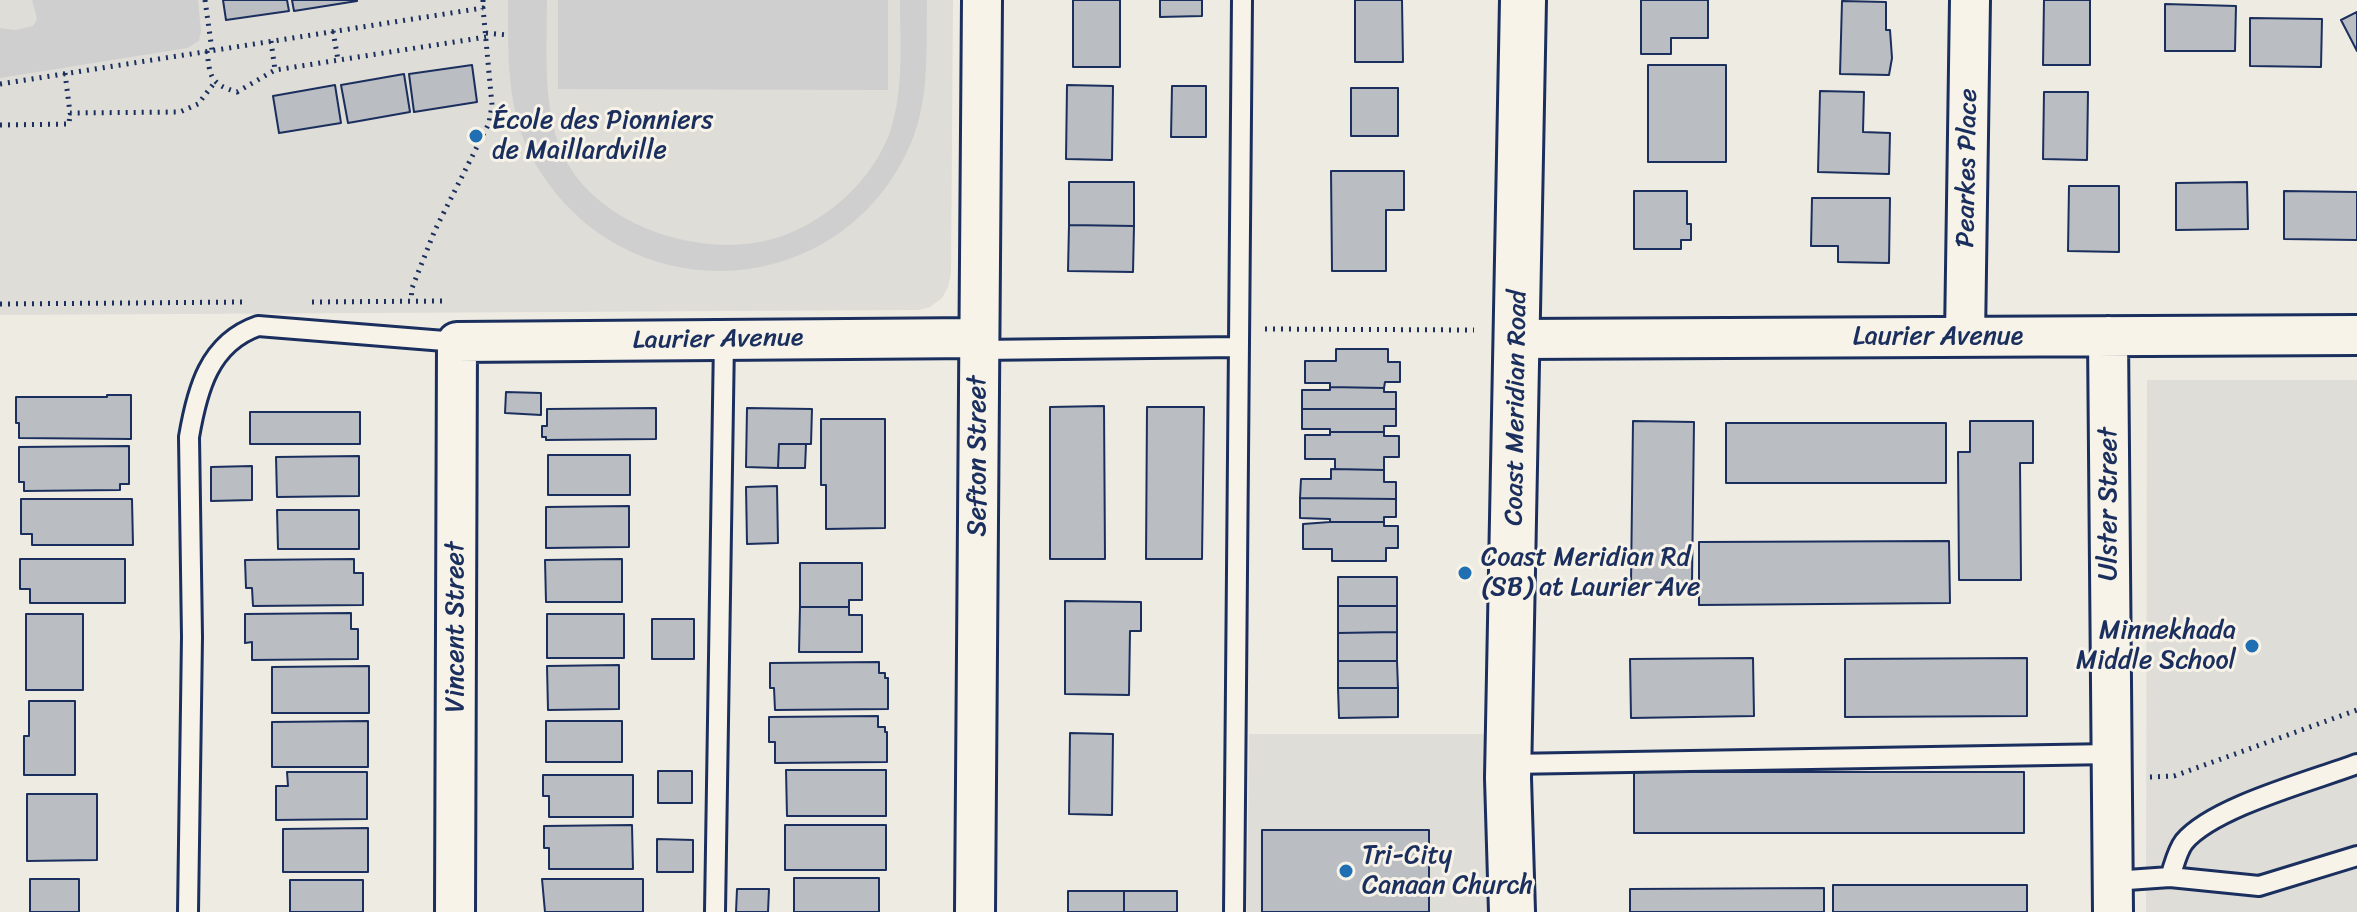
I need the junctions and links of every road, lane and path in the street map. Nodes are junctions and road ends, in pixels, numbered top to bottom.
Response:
1 (205, 0) edge
2 (483, 0) edge
3 (982, 0) edge
4 (1242, 0) edge
5 (1523, 0) edge
6 (1970, 0) edge
7 (483, 8) junction
8 (333, 31) junction
9 (486, 35) junction
10 (508, 35) dead end
11 (271, 41) junction
12 (209, 51) junction
13 (338, 60) junction
14 (275, 70) junction
15 (65, 73) junction
16 (215, 82) junction
17 (0, 84) edge
18 (70, 113) junction
19 (0, 125) edge
20 (411, 301) junction
21 (443, 301) dead end
22 (0, 304) edge
23 (255, 304) dead end
24 (305, 304) dead end
25 (1474, 330) dead end
26 (2357, 335) edge
27 (2108, 336) junction
28 (1965, 337) junction
29 (1239, 338) junction
30 (1518, 339) junction
31 (724, 340) junction
32 (457, 342) junction
33 (978, 344) junction
34 (2357, 710) edge
35 (2112, 754) junction
36 (1509, 764) junction
37 (2357, 764) edge
38 (2150, 777) dead end
39 (2357, 856) edge
40 (2170, 877) junction
41 (2113, 896) edge
42 (188, 912) edge
43 (455, 912) edge
44 (715, 912) edge
45 (975, 912) edge
46 (1234, 912) edge
47 (1512, 912) edge

1 - 12 path
2 - 7 path
3 - 33 street, Sefton Street
4 - 29 lane
5 - 30 main road, Coast Meridian Road
6 - 28 street, Pearkes Place
7 - 8 path
7 - 9 path
8 - 11 path
8 - 13 path
9 - 10 path
9 - 13 path
9 - 20 path
11 - 12 path
11 - 14 path
12 - 15 path
12 - 16 path
13 - 14 path
14 - 16 path
15 - 17 path
15 - 18 path
16 - 18 path
18 - 19 path
20 - 21 path
20 - 24 path
22 - 23 path
25 - 29 path
26 - 27 street, Laurier Avenue
27 - 28 street, Laurier Avenue
27 - 35 street, Ulster Street
28 - 30 street, Laurier Avenue
29 - 33 lane
29 - 46 lane
30 - 36 main road, Coast Meridian Road
31 - 32 street, Laurier Avenue
31 - 33 street, Laurier Avenue
31 - 44 lane
32 - 42 lane
32 - 43 street, Vincent Street
33 - 45 street, Sefton Street
34 - 38 path
35 - 36 lane
35 - 41 street, Ulster Street
36 - 47 main road, Coast Meridian Road
37 - 40 lane
39 - 40 lane
40 - 41 lane

